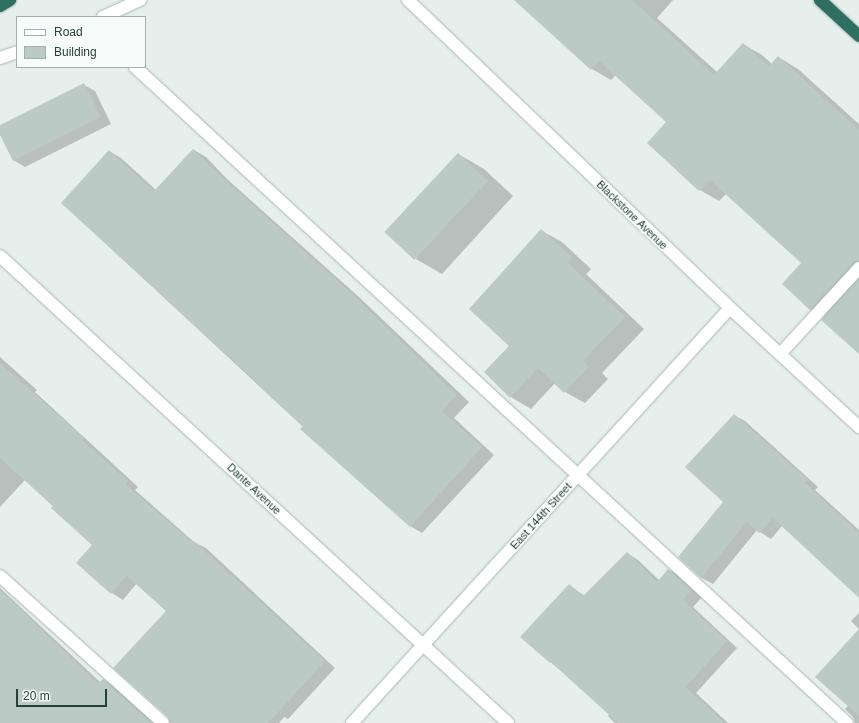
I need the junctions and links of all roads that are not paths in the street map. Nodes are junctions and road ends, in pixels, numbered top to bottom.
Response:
1 (10, 0) edge
2 (16, 0) edge
3 (140, 0) edge
4 (408, 0) edge
5 (820, 0) edge
6 (0, 6) edge
7 (105, 16) edge
8 (859, 36) edge
9 (16, 52) edge
10 (0, 58) edge
11 (136, 68) edge
12 (0, 256) edge
13 (859, 268) edge
14 (730, 308) junction
15 (780, 354) junction
16 (859, 428) edge
17 (578, 475) junction
18 (0, 576) edge
19 (424, 644) junction
20 (163, 723) edge
21 (352, 723) edge
22 (508, 723) edge
23 (847, 723) edge

1 - 6 highway
2 - 6 street
3 - 7 street
4 - 14 street, Blackstone Avenue
5 - 8 highway
9 - 10 street
11 - 17 street
12 - 19 street, Dante Avenue
13 - 15 street
14 - 15 street, Blackstone Avenue
14 - 17 street, East 144th Street
15 - 16 street, Blackstone Avenue
17 - 19 street, East 144th Street
17 - 23 street
18 - 20 street
19 - 21 street, East 144th Street
19 - 22 street, Dante Avenue

